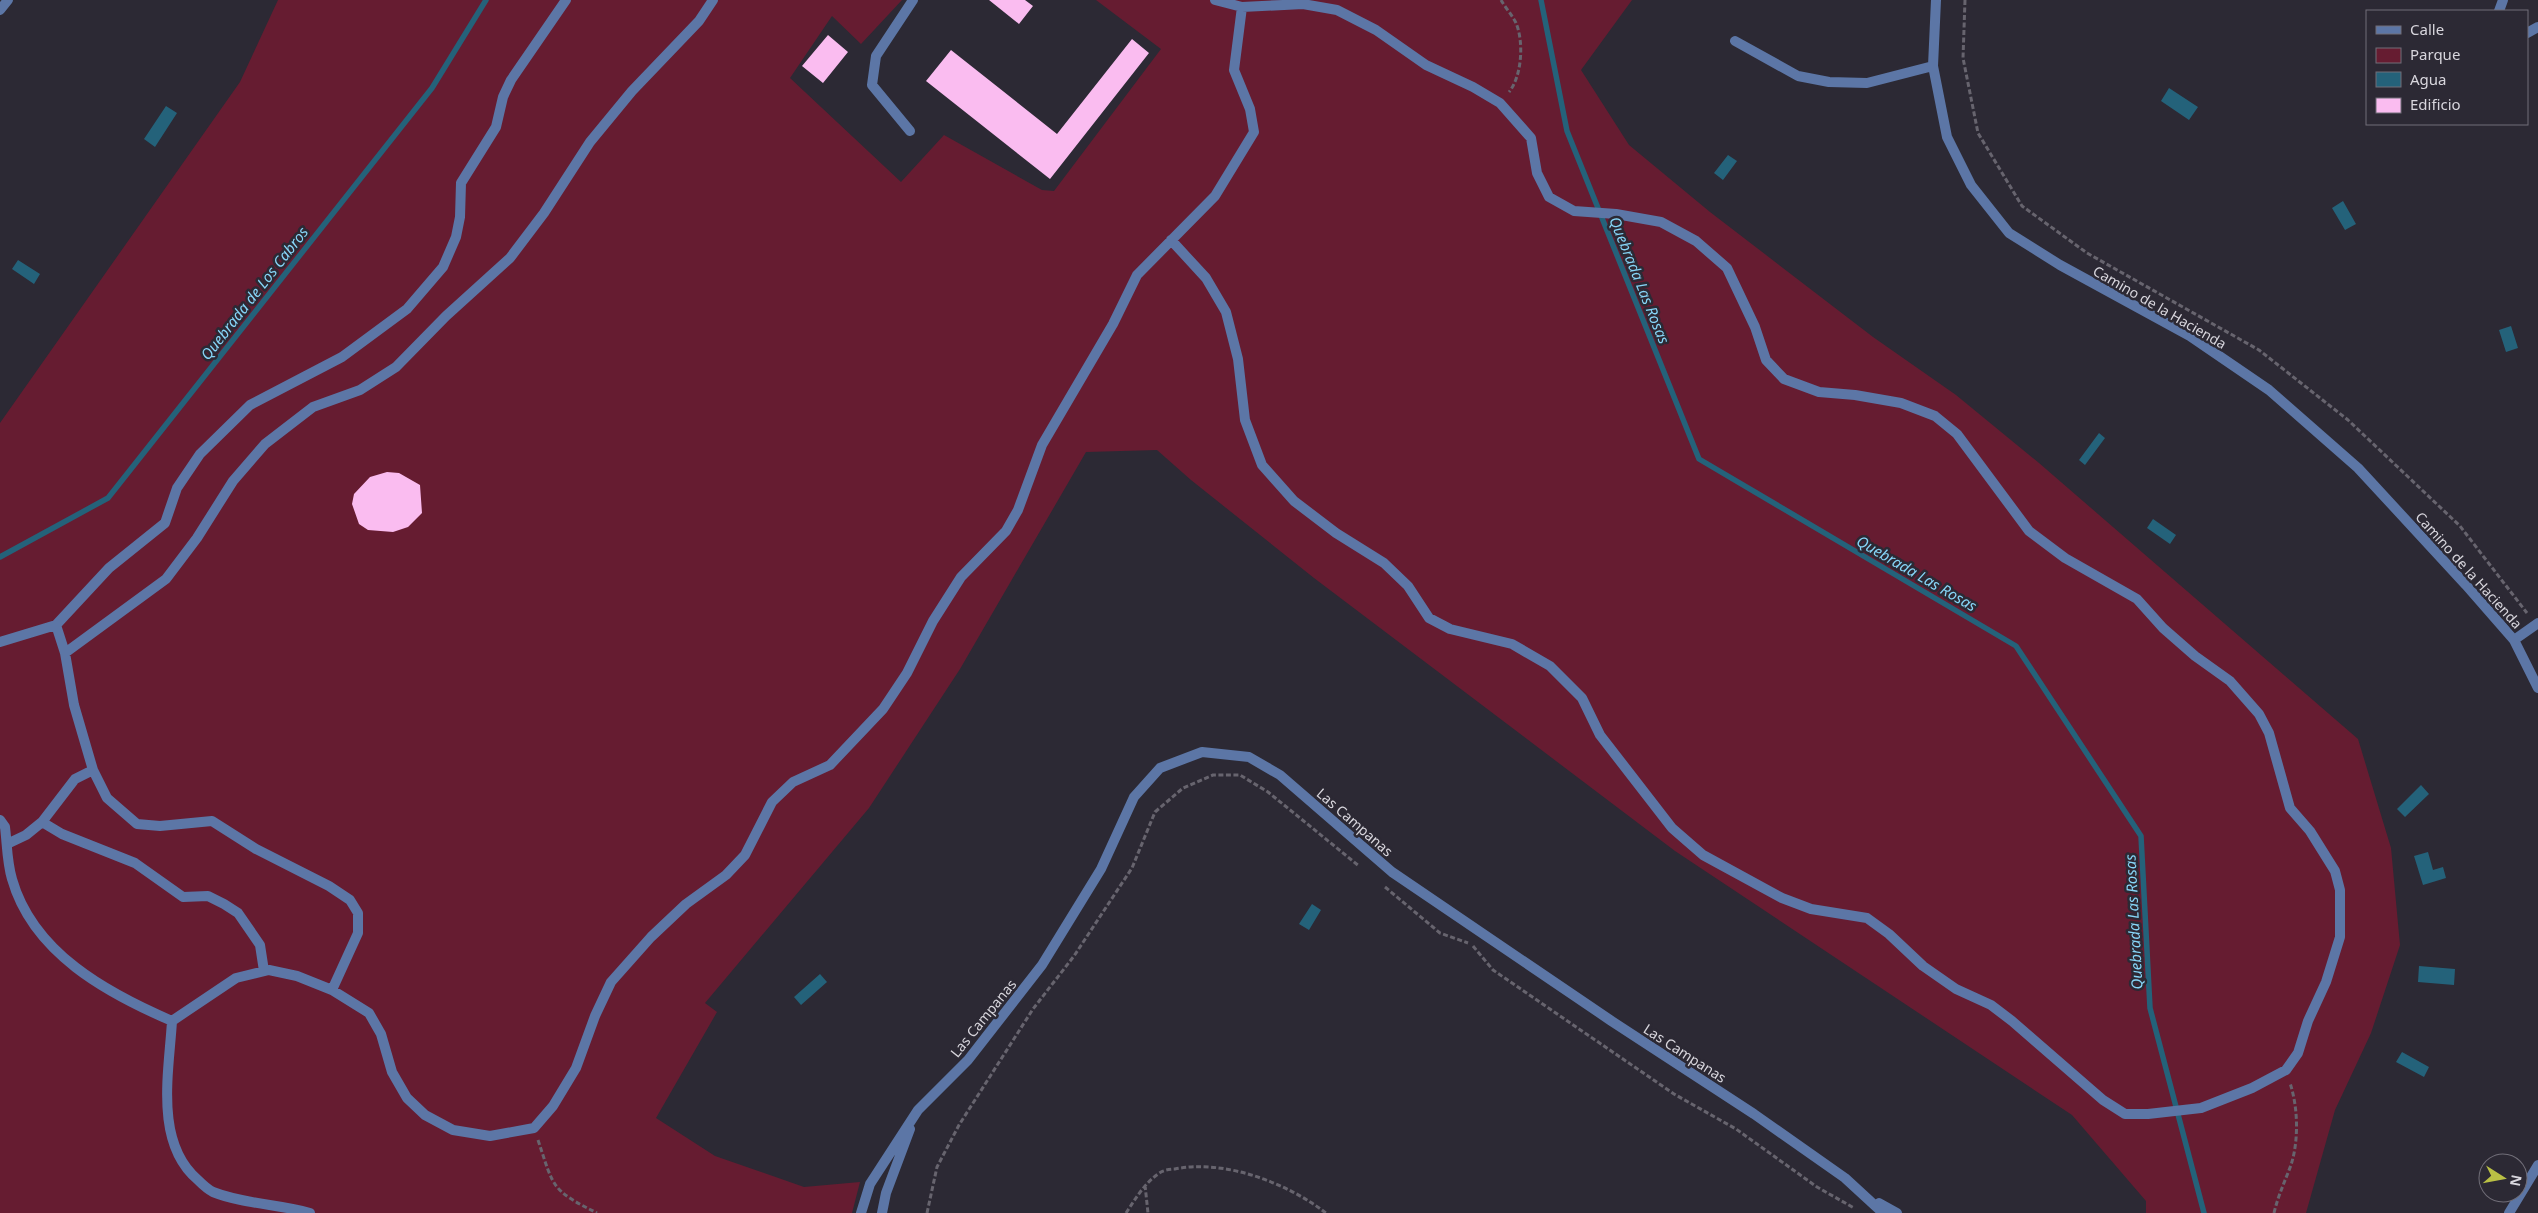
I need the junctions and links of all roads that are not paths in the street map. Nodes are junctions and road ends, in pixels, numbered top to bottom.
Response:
1 (8, 0) edge
2 (566, 0) edge
3 (713, 0) edge
4 (914, 0) edge
5 (1215, 0) edge
6 (1936, 0) edge
7 (1242, 7) junction
8 (0, 10) edge
9 (1736, 41) dead end
10 (1933, 66) junction
11 (910, 131) dead end
12 (1171, 240) junction
13 (2537, 624) edge
14 (56, 625) junction
15 (2514, 640) junction
16 (0, 642) edge
17 (65, 653) junction
18 (2538, 688) edge
19 (93, 770) junction
20 (0, 820) edge
21 (42, 822) junction
22 (7, 844) junction
23 (264, 971) junction
24 (332, 990) junction
25 (172, 1021) junction
26 (918, 1110) junction
27 (2538, 1165) edge
28 (2534, 1184) edge
29 (1869, 1198) junction
30 (310, 1213) edge
31 (861, 1213) edge
32 (882, 1213) edge
33 (1883, 1213) edge
34 (1897, 1213) edge
35 (2509, 1213) edge

1 - 8 street
2 - 14 street
3 - 17 street
4 - 11 street
5 - 7 street
6 - 10 street, Camino de la Hacienda
7 - 12 street
7 - 12 street
9 - 10 street
10 - 15 street, Camino de la Hacienda
12 - 24 street
13 - 15 street
14 - 16 street
14 - 17 street
15 - 18 street, Camino de la Hacienda
17 - 19 street
19 - 21 street
19 - 24 street
20 - 22 street
21 - 22 street
21 - 23 street
22 - 25 street
23 - 24 street
23 - 25 street
25 - 30 street
26 - 29 street, Las Campanas
26 - 31 street, Las Campanas
26 - 32 street, Las Campanas
27 - 28 street
28 - 35 street
29 - 33 street, Las Campanas
29 - 34 street, Las Campanas

